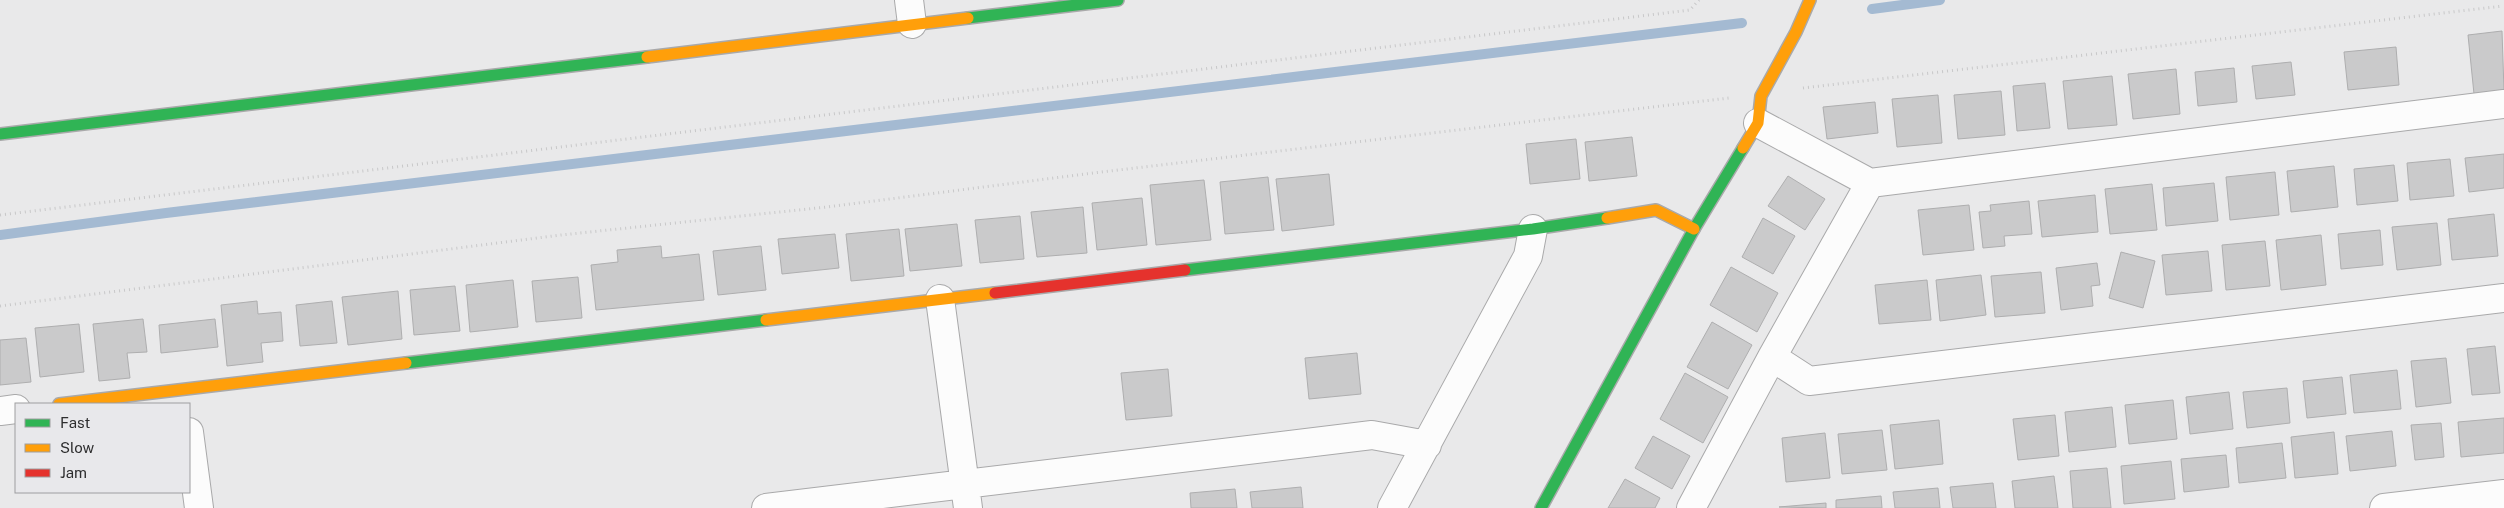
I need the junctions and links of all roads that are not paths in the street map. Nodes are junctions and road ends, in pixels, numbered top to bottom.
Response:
1 (1118, 0) edge
2 (1810, 0) edge
3 (911, 12) edge
4 (2504, 104) edge
5 (1758, 123) junction
6 (0, 134) edge
7 (1870, 183) junction
8 (1533, 229) junction
9 (1694, 229) junction
10 (2504, 298) edge
11 (940, 299) junction
12 (1772, 357) junction
13 (184, 397) edge
14 (77, 403) edge
15 (15, 409) edge
16 (0, 411) edge
17 (190, 440) edge
18 (1428, 445) junction
19 (967, 496) edge
20 (2491, 500) edge
21 (199, 508) edge
22 (766, 508) edge
23 (1392, 508) edge
24 (1541, 508) edge
25 (1691, 508) edge
26 (2384, 508) edge

1 - 3 street
2 - 5 street
3 - 6 street
4 - 7 street
5 - 7 street
5 - 9 street
7 - 12 street
8 - 9 street
8 - 11 street
8 - 18 street
9 - 24 street
10 - 12 street
11 - 13 street
11 - 19 street
12 - 25 street
13 - 14 street
15 - 16 street
17 - 21 street
18 - 19 street
18 - 23 street
19 - 22 street
20 - 26 street

